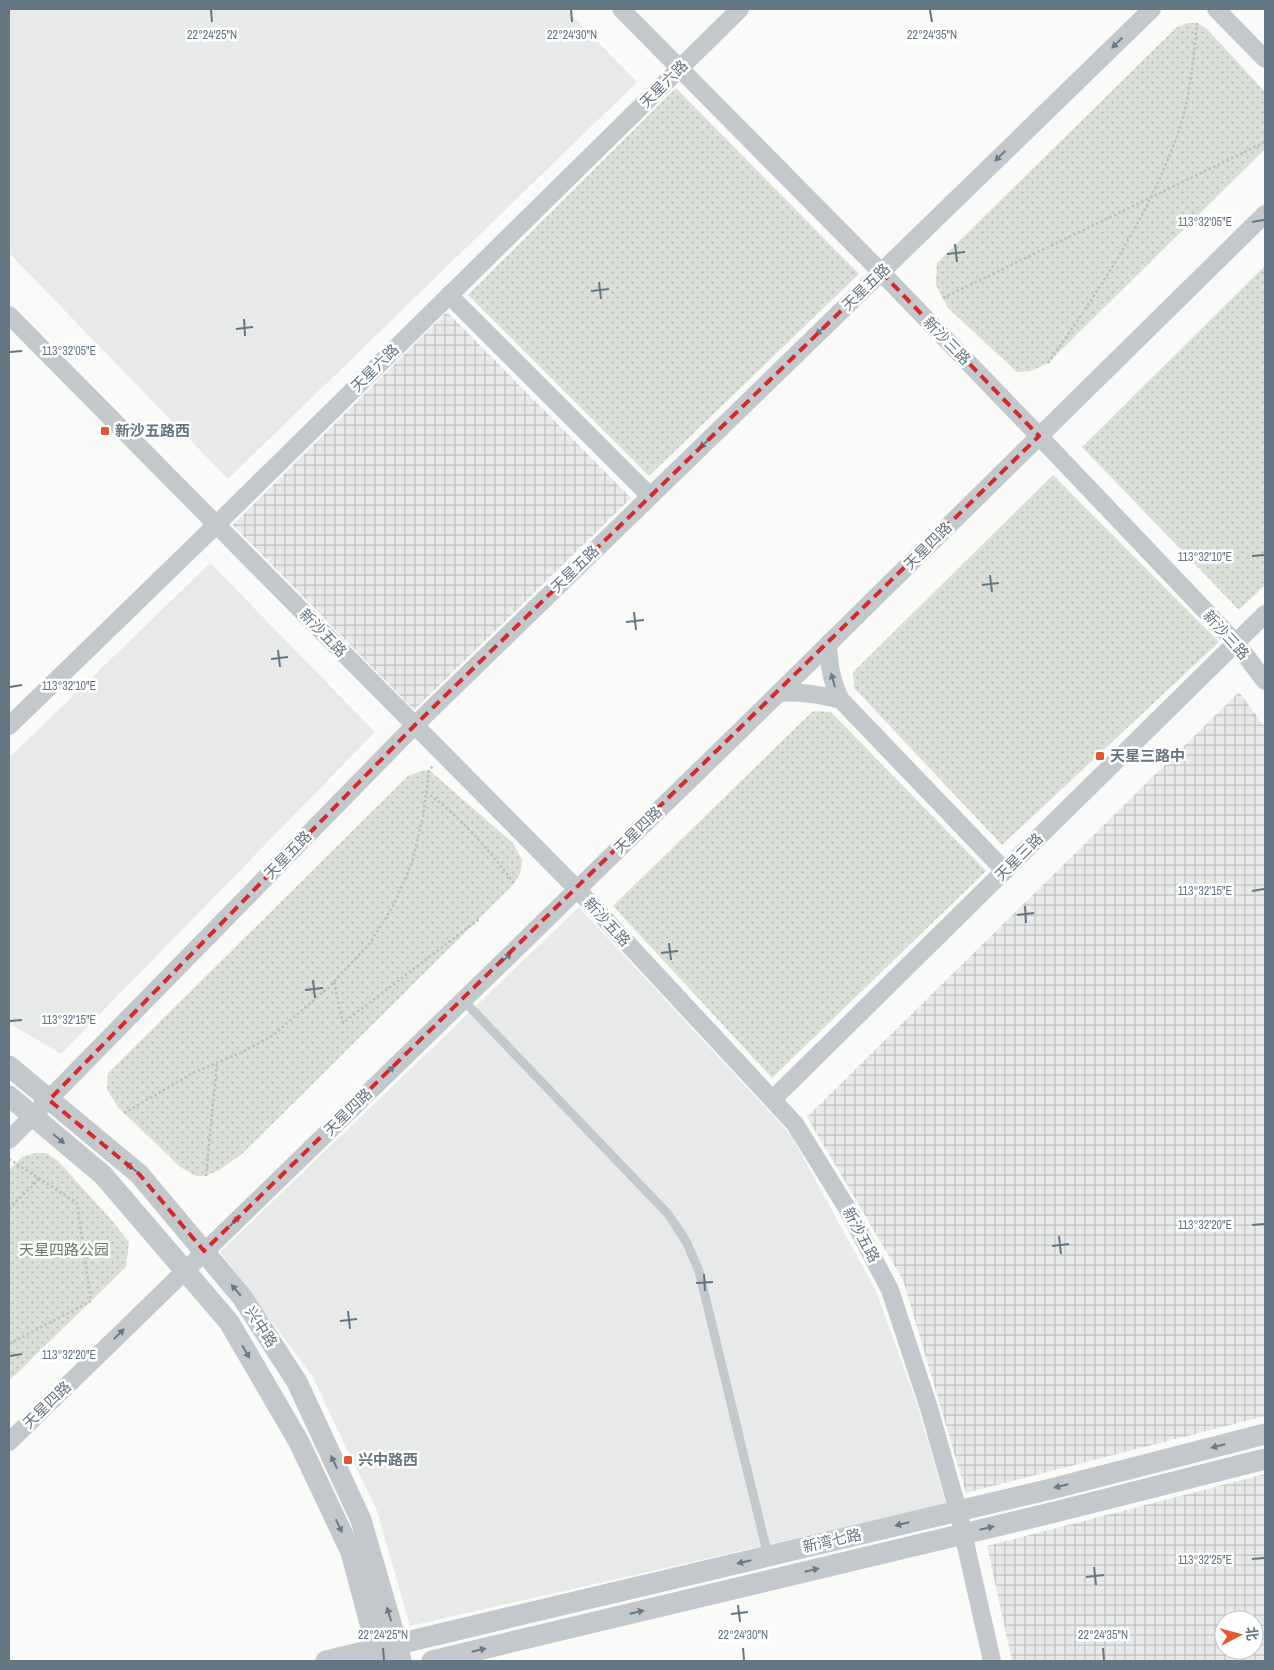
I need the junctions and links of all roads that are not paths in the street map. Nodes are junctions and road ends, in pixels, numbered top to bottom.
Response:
1 (621, 9) edge
2 (740, 9) edge
3 (1152, 9) edge
4 (1216, 9) edge
5 (1265, 59) edge
6 (680, 68) junction
7 (1265, 214) edge
8 (881, 272) junction
9 (449, 296) junction
10 (9, 315) edge
11 (1039, 436) junction
12 (650, 496) junction
13 (217, 524) junction
14 (1265, 614) edge
15 (1236, 643) junction
16 (828, 644) junction
17 (1265, 681) edge
18 (779, 693) junction
19 (840, 700) junction
20 (9, 726) edge
21 (414, 726) junction
22 (1005, 870) junction
23 (577, 889) junction
24 (463, 1000) junction
25 (9, 1066) edge
26 (9, 1096) edge
27 (773, 1099) junction
28 (49, 1100) junction
29 (33, 1116) junction
30 (9, 1140) edge
31 (204, 1251) junction
32 (184, 1270) junction
33 (1265, 1434) edge
34 (9, 1442) edge
35 (1265, 1459) edge
36 (958, 1511) junction
37 (962, 1534) junction
38 (768, 1556) junction
39 (399, 1653) edge
40 (378, 1655) edge
41 (326, 1661) edge
42 (432, 1661) edge
43 (992, 1661) edge

1 - 6 street, 新沙三路
2 - 6 street, 天星六路
3 -> 8 street, 天星五路
4 - 5 street
6 - 8 street, 新沙三路
6 - 9 street, 天星六路
7 - 11 street, 天星四路
8 - 11 street, 新沙三路
8 -> 12 street, 天星五路
9 - 12 street
9 - 13 street, 天星六路
10 - 13 street, 新沙五路
11 - 15 street, 新沙三路
11 - 16 street, 天星四路
12 - 21 street, 天星五路
13 - 20 street, 天星六路
13 - 21 street, 新沙五路
14 - 15 street, 天星三路
15 - 17 street, 新沙三路
15 - 22 street, 天星三路
16 - 18 street, 天星四路
19 -> 16 street
18 - 19 street
18 - 23 street, 天星四路
19 - 22 street
21 - 23 street, 新沙五路
21 - 28 street, 天星五路
22 - 27 street, 天星三路
24 -> 23 street, 天星四路
23 - 27 street, 新沙五路
31 -> 24 street, 天星四路
24 - 38 lane
25 - 28 street, 兴中路
26 - 29 street, 兴中路
27 - 36 street, 新沙五路
28 - 29 street, 天星五路
31 -> 28 street, 兴中路
29 - 30 street, 天星五路
29 -> 32 street, 兴中路
31 - 32 street, 天星四路
39 -> 31 street, 兴中路
34 -> 32 street, 天星四路
32 -> 40 street, 兴中路
33 -> 36 street, 新湾七路
37 -> 35 street, 新湾七路
36 - 37 street, 新沙五路
36 -> 38 street, 新湾七路
42 -> 37 street, 新湾七路
37 - 43 street, 新沙五路
38 -> 39 street, 新湾七路
39 - 40 street, 新湾七路
40 - 41 street, 新湾七路

